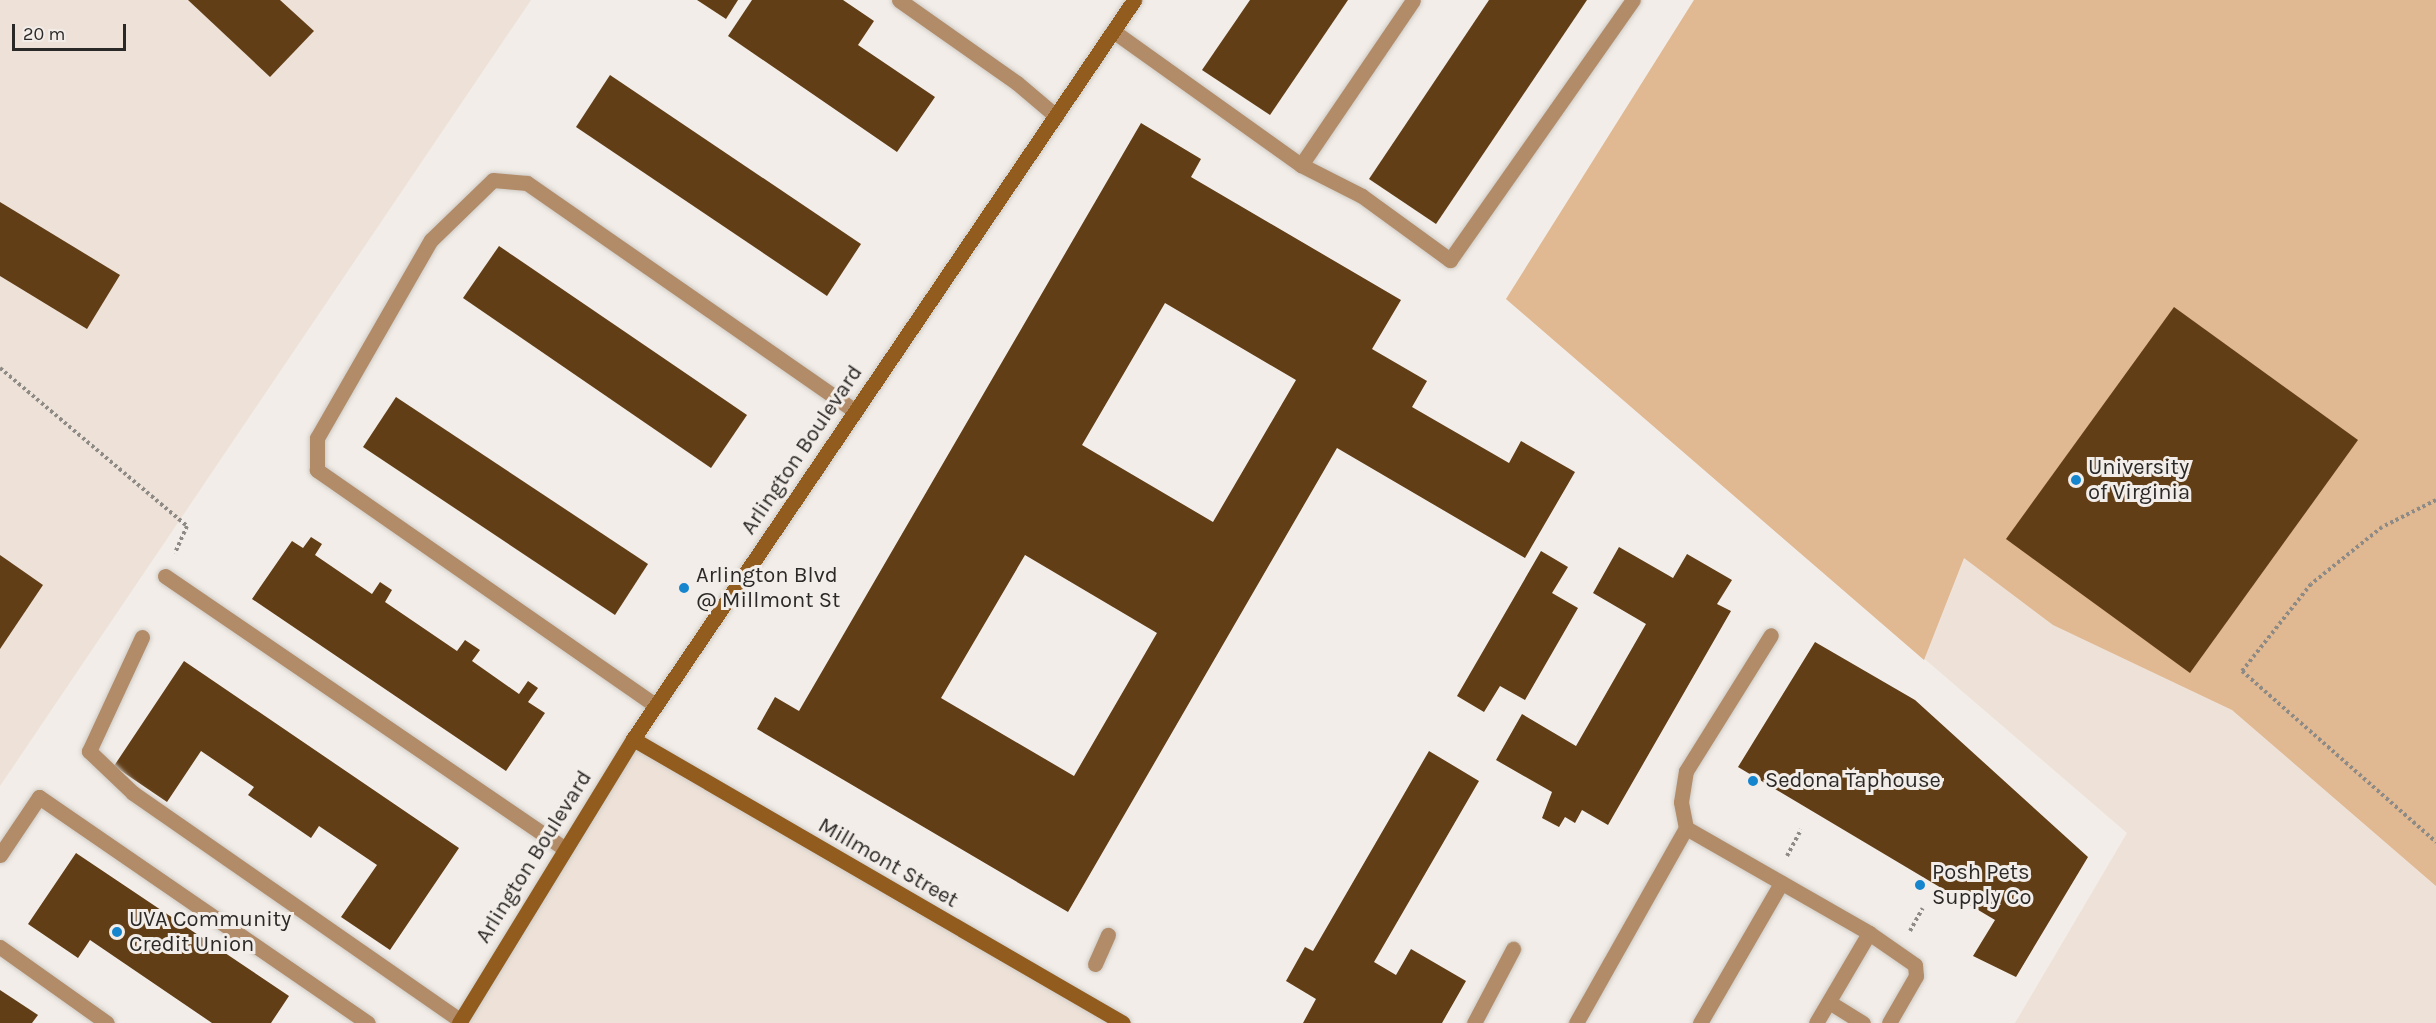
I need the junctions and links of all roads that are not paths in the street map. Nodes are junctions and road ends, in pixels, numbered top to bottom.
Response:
1 (899, 0) edge
2 (1134, 0) edge
3 (1413, 0) edge
4 (1633, 0) edge
5 (1113, 31) junction
6 (1056, 116) junction
7 (1301, 165) junction
8 (855, 411) junction
9 (165, 576) road end
10 (1771, 635) dead end
11 (142, 637) dead end
12 (655, 705) junction
13 (633, 739) junction
14 (1686, 828) junction
15 (565, 849) junction
16 (0, 855) edge
17 (1782, 883) junction
18 (1869, 933) junction
19 (1108, 935) dead end
20 (0, 947) edge
21 (1513, 949) dead end
22 (1095, 964) dead end
23 (1828, 1002) junction
24 (460, 1022) edge
25 (107, 1023) edge
26 (368, 1023) edge
27 (1123, 1023) edge
28 (1474, 1023) edge
29 (1576, 1023) edge
30 (1700, 1023) edge
31 (1816, 1023) edge
32 (1863, 1023) edge
33 (1889, 1023) edge

1 - 6 lane
2 - 5 street, Arlington Boulevard
3 - 7 lane
4 - 7 lane
5 - 6 street, Arlington Boulevard
5 - 7 lane
6 - 8 street, Arlington Boulevard
8 - 12 street, Arlington Boulevard
8 - 12 lane
9 - 15 lane
10 - 14 lane
11 - 24 lane
12 - 13 street, Arlington Boulevard
13 - 15 street, Arlington Boulevard
13 - 27 street, Millmont Street
14 - 17 lane
14 - 29 lane
15 - 24 street, Arlington Boulevard
16 - 26 lane
17 - 18 lane
17 - 30 lane
18 - 23 lane
18 - 33 lane
19 - 22 lane
20 - 25 lane
21 - 28 lane
23 - 31 lane
23 - 32 lane

